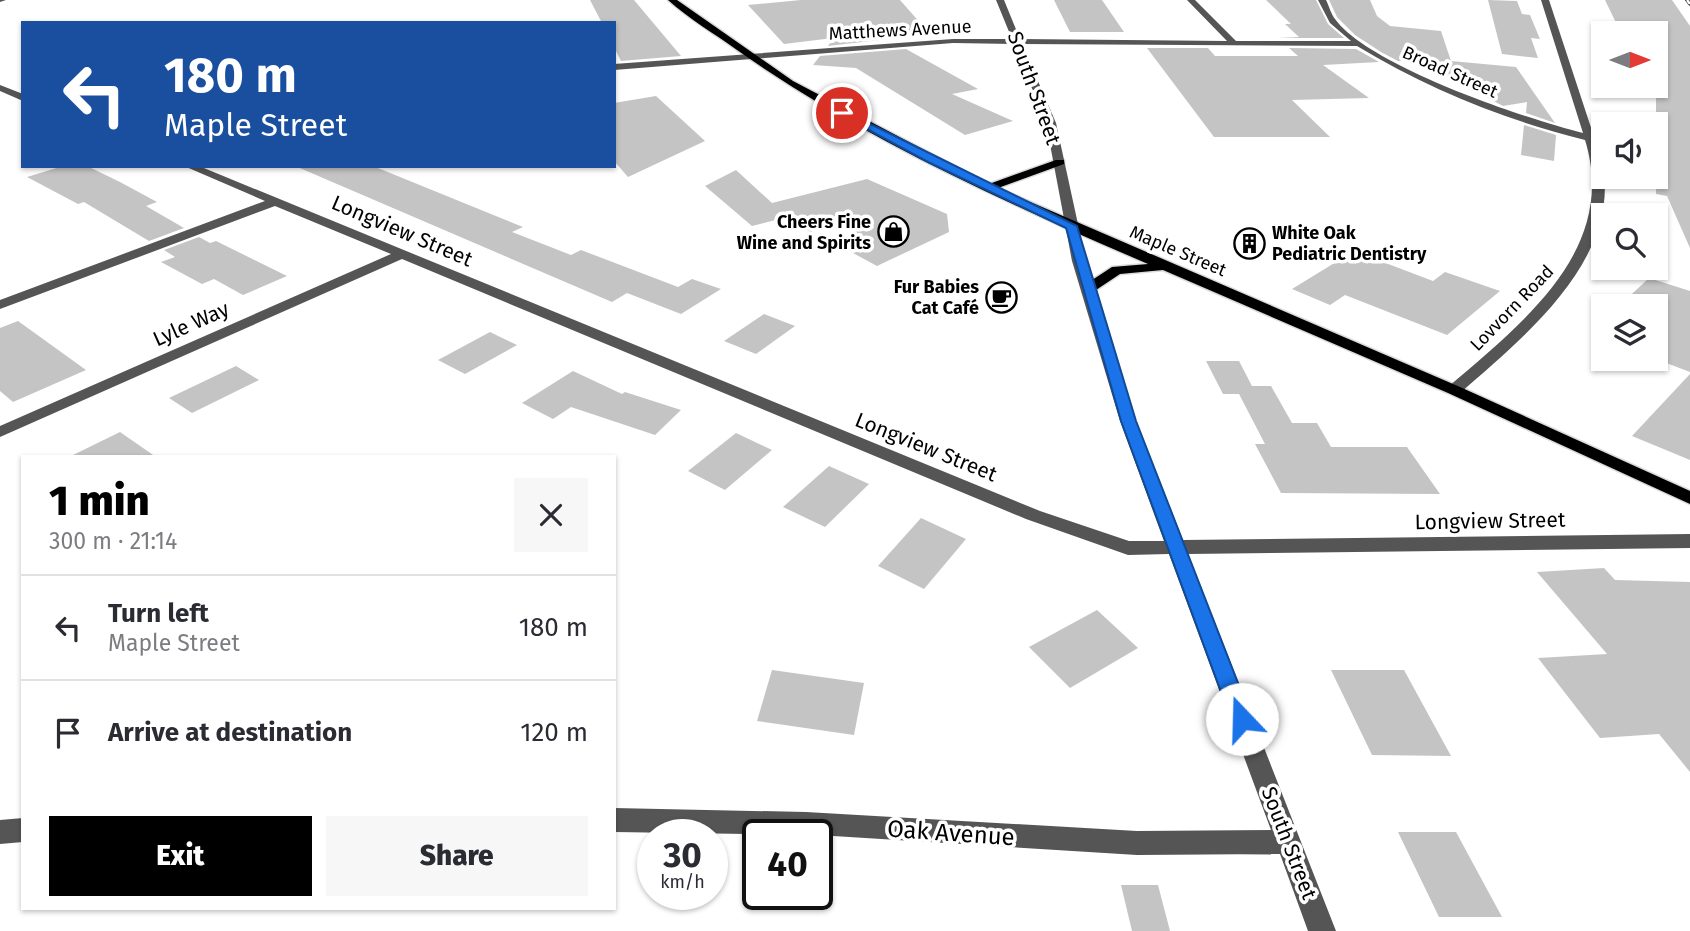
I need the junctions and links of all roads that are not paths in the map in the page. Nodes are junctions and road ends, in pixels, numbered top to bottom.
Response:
1 (672, 0) edge
2 (1000, 0) edge
3 (1191, 0) edge
4 (1322, 0) edge
5 (1545, 0) edge
6 (1017, 41) junction
7 (1234, 43) junction
8 (1357, 44) junction
9 (747, 55) junction
10 (616, 67) edge
11 (0, 88) edge
12 (21, 97) edge
13 (1589, 138) junction
14 (1060, 162) junction
15 (194, 168) edge
16 (988, 188) junction
17 (274, 202) junction
18 (1071, 226) junction
19 (400, 255) junction
20 (1168, 268) junction
21 (1088, 289) junction
22 (0, 305) edge
23 (1454, 390) junction
24 (0, 432) edge
25 (1690, 498) edge
26 (1690, 541) edge
27 (1177, 547) junction
28 (616, 821) edge
29 (21, 830) edge
30 (0, 832) edge
31 (1289, 842) junction
32 (1322, 931) edge

1 - 9 main road, Maple Street
2 - 6 street, South Street
3 - 7 street
4 - 8 street, Broad Street
5 - 13 street, Lovvorn Road
6 - 7 street, Matthews Avenue
6 - 9 street, Matthews Avenue
6 - 14 street, South Street
7 - 8 street, Matthews Avenue
8 - 13 street, Broad Street
9 - 10 street, Matthews Avenue
9 - 16 main road, Maple Street
11 - 12 street
13 - 23 street, Lovvorn Road
14 - 16 main road
14 - 18 street, South Street
15 - 17 street, Longview Street
16 - 18 main road, Maple Street
17 - 19 street, Longview Street
17 - 22 street
18 - 20 main road, Maple Street
18 - 21 street, South Street
19 - 24 street, Lyle Way
19 - 27 street, Longview Street
20 - 21 main road
20 - 23 main road, Maple Street
21 - 27 street, South Street
23 - 25 main road, Maple Street
26 - 27 street, Longview Street
27 - 31 street, South Street
28 - 31 street, Oak Avenue
29 - 30 street
31 - 32 street, South Street

